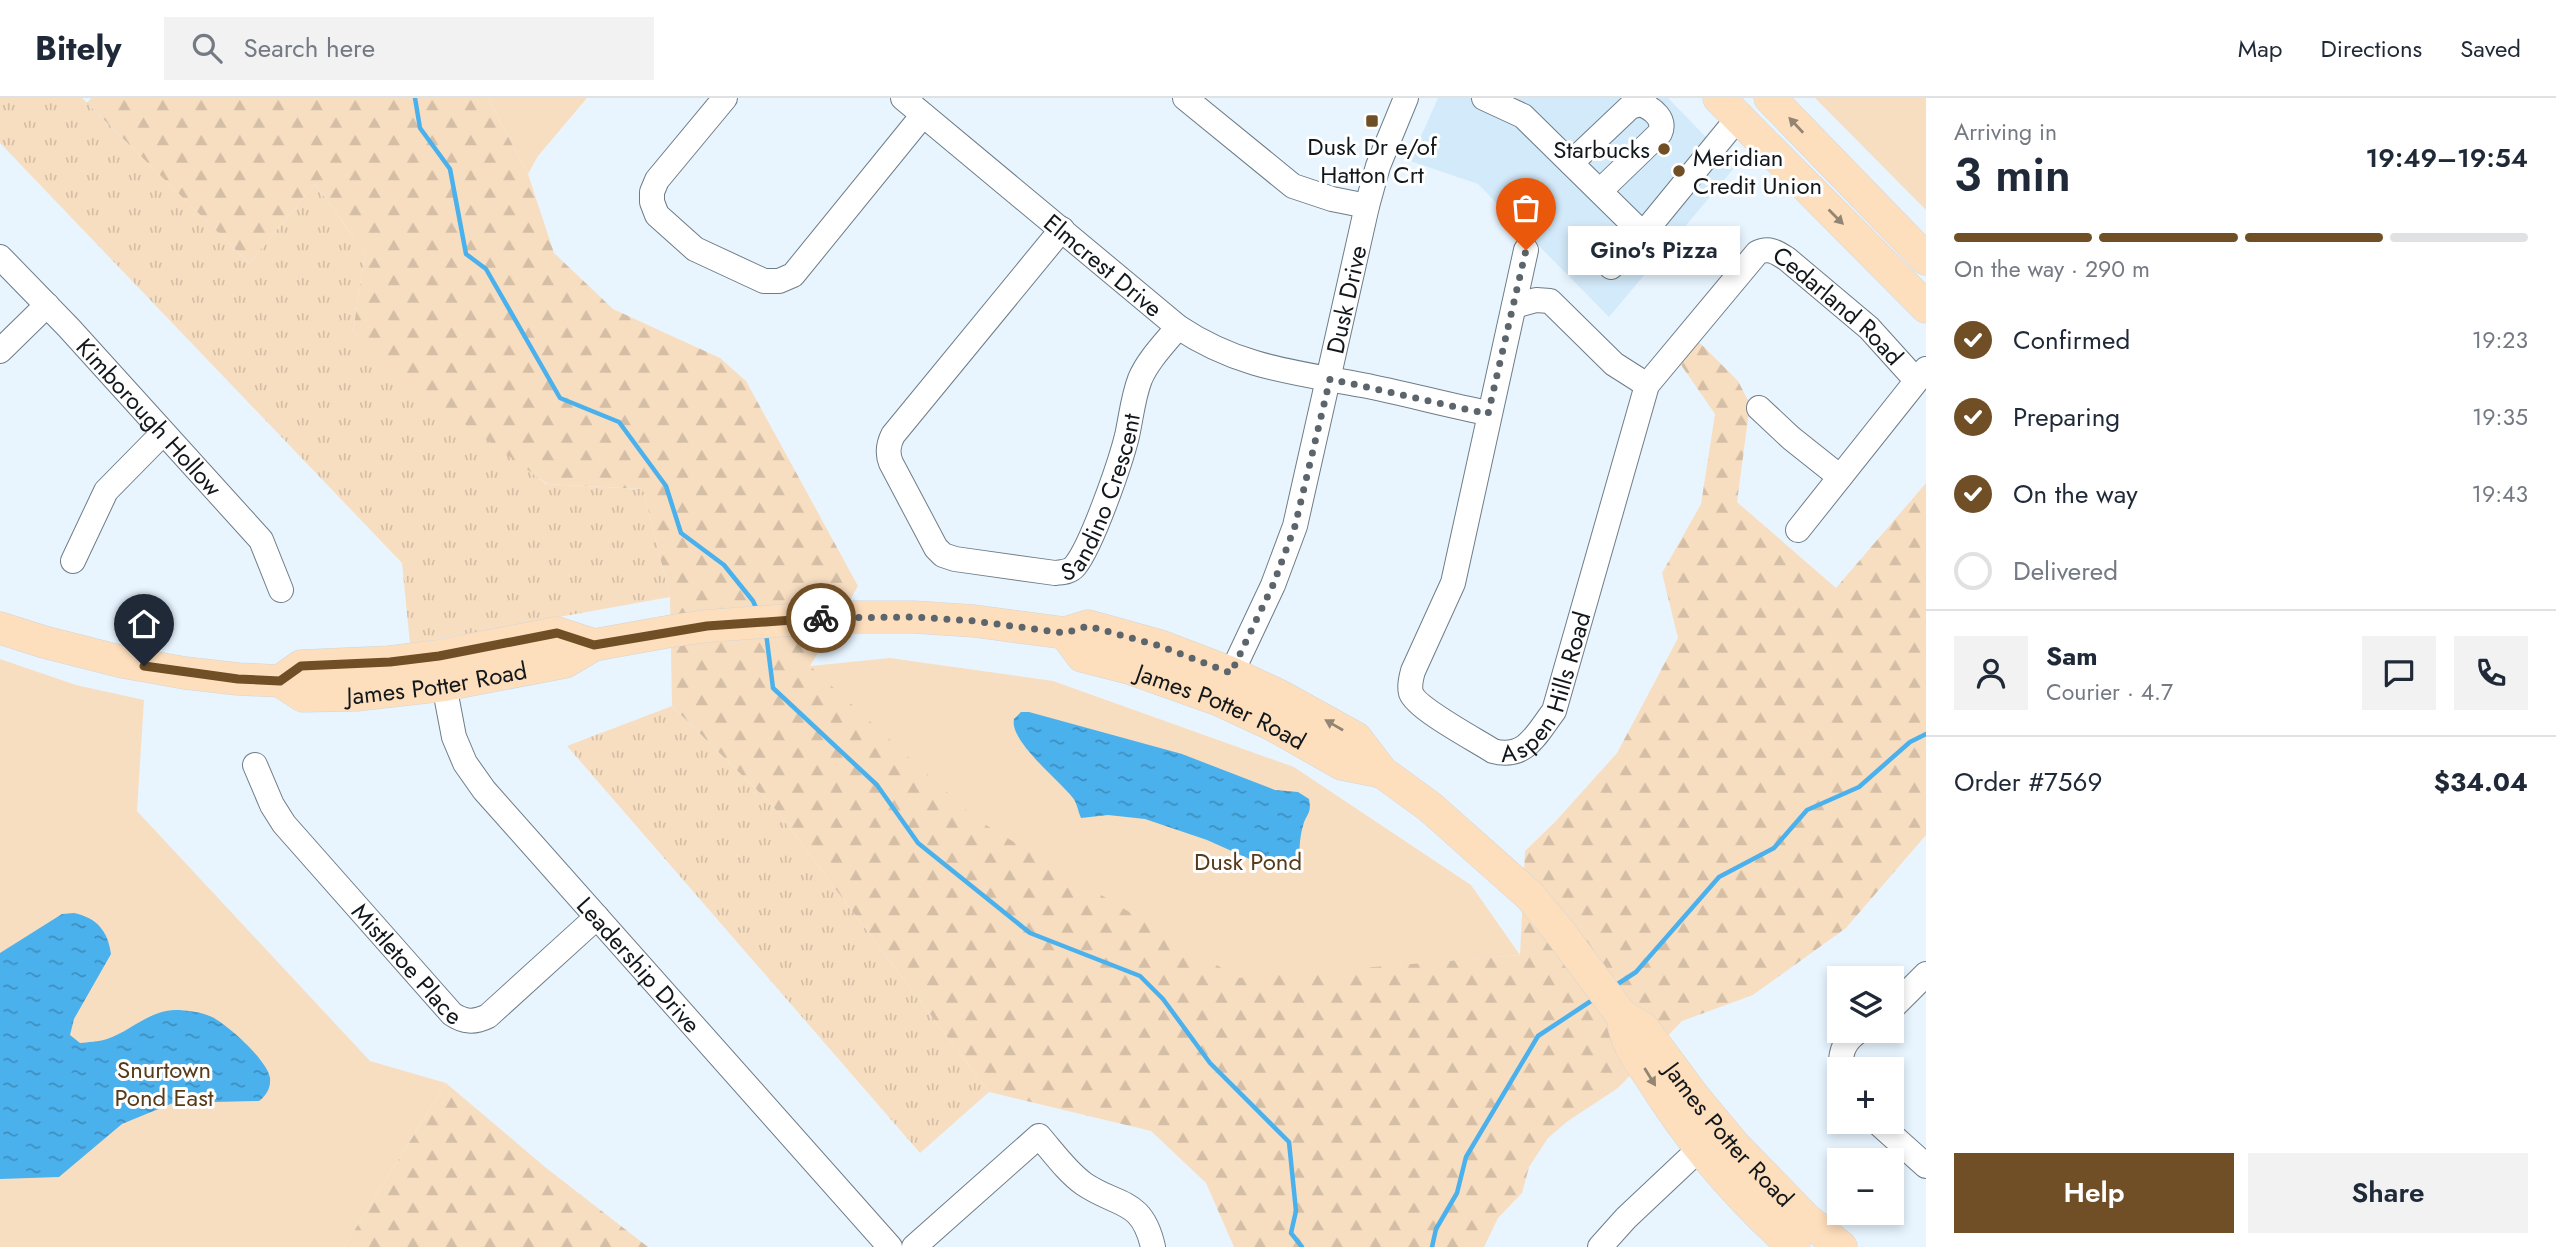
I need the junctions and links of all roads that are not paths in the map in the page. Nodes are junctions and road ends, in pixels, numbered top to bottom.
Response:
1 (725, 98) edge
2 (904, 98) edge
3 (1185, 98) edge
4 (1406, 98) edge
5 (1484, 98) edge
6 (1770, 98) edge
7 (1729, 108) edge
8 (923, 115) junction
9 (1571, 163) junction
10 (1600, 191) junction
11 (1367, 206) junction
12 (1062, 229) junction
13 (1643, 234) junction
14 (1526, 250) dead end
15 (0, 257) edge
16 (1926, 260) edge
17 (1611, 267) dead end
18 (47, 305) junction
19 (1514, 306) junction
20 (1926, 307) edge
21 (1178, 327) junction
22 (0, 351) edge
23 (1921, 374) edge
24 (1330, 379) junction
25 (1647, 384) junction
26 (1759, 408) dead end
27 (1488, 414) junction
28 (163, 433) junction
29 (1840, 477) junction
30 (1798, 530) dead end
31 (73, 561) dead end
32 (281, 590) dead end
33 (0, 627) edge
34 (442, 670) junction
35 (1225, 687) junction
36 (255, 765) dead end
37 (597, 918) junction
38 (1926, 974) edge
39 (1904, 996) edge
40 (1890, 1134) edge
41 (1710, 1139) junction
42 (1926, 1166) edge
43 (890, 1247) edge
44 (914, 1247) edge
45 (1153, 1247) edge
46 (1600, 1247) edge
47 (1794, 1247) edge
48 (1841, 1247) edge

1 - 8 street
2 - 8 street, Elmcrest Drive
3 - 11 street
4 - 11 street, Dusk Drive
5 - 9 street
16 -> 6 main road
7 - 13 street
7 -> 20 main road
8 - 12 street, Elmcrest Drive
9 - 10 street
9 - 10 street
10 - 13 street
11 - 24 street, Dusk Drive
12 - 21 street, Elmcrest Drive
12 - 21 street, Sandino Crescent
13 - 17 street
14 - 19 street, Aspen Hills Road
15 - 18 street, Kimborough Hollow
18 - 22 street
18 - 28 street, Kimborough Hollow
19 - 25 street
19 - 27 street, Aspen Hills Road
21 - 24 street, Elmcrest Drive
23 - 25 street, Cedarland Road
23 - 29 street
24 - 27 street, Elmcrest Drive
24 - 35 street, Dusk Drive
25 - 27 street, Aspen Hills Road
26 - 29 street
28 - 31 street
28 - 32 street, Kimborough Hollow
29 - 30 street
33 - 34 main road, James Potter Road
34 - 35 main road, James Potter Road
34 - 37 street, Leadership Drive
35 - 41 main road, James Potter Road
36 - 37 street, Mistletoe Place
37 - 43 street, Leadership Drive
38 - 39 street
40 - 42 street
41 - 46 street
41 - 47 main road, James Potter Road
41 - 48 main road, James Potter Road
44 - 45 street

